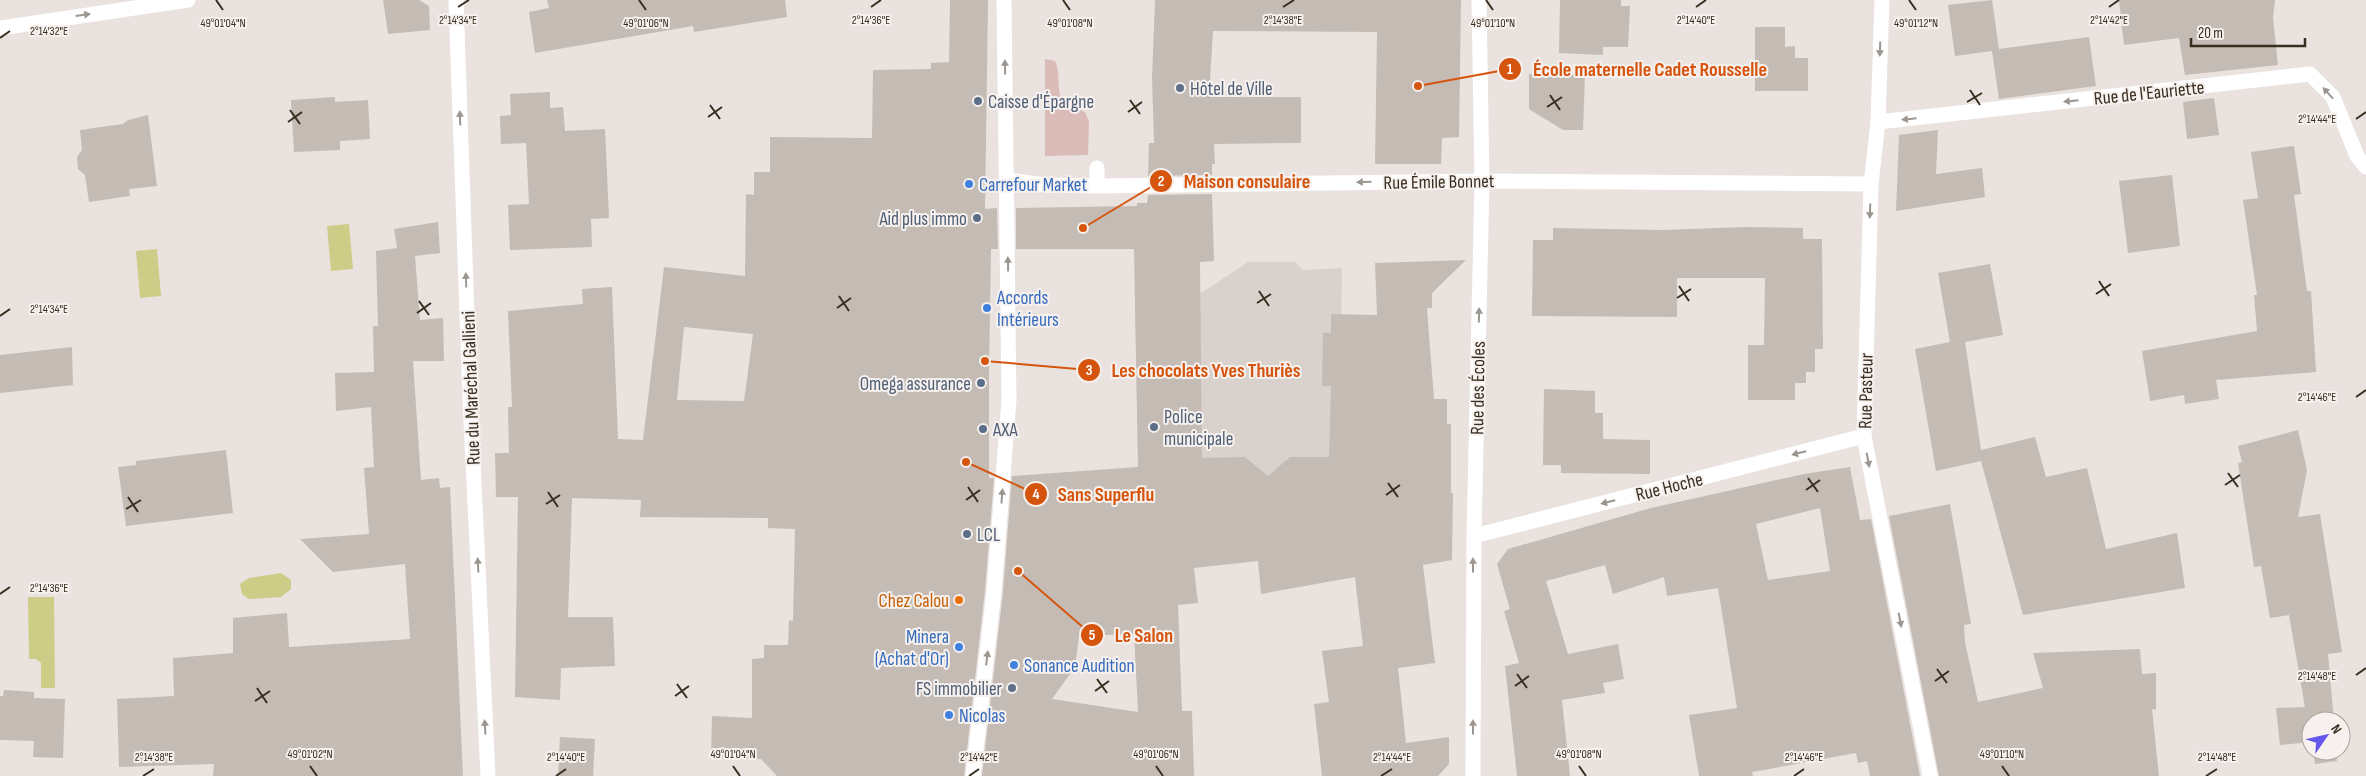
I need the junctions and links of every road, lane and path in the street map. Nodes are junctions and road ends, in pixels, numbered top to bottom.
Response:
1 (188, 0) edge
2 (456, 0) edge
3 (1004, 0) edge
4 (1479, 0) edge
5 (1882, 0) edge
6 (0, 28) edge
7 (1878, 122) junction
8 (2366, 167) edge
9 (1096, 168) dead end
10 (1007, 180) junction
11 (1482, 180) junction
12 (1871, 184) junction
13 (1097, 186) junction
14 (1864, 436) junction
15 (1474, 536) junction
16 (488, 776) edge
17 (973, 776) edge
18 (1473, 776) edge
19 (1930, 776) edge

6 -> 1 street
16 -> 2 street, Rue du Maréchal Gallieni
10 -> 3 street
4 - 11 street, Rue des Écoles
5 -> 7 street, Rue Pasteur
8 -> 7 street, Rue de l'Eauriette
7 - 12 street, Rue Pasteur
9 - 13 street
10 - 13 street, Rue Émile Bonnet
17 -> 10 street
11 - 12 street, Rue Émile Bonnet
11 -> 13 street, Rue Émile Bonnet
15 -> 11 street, Rue des Écoles
12 -> 14 street, Rue Pasteur
14 -> 15 street, Rue Hoche
14 -> 19 street, Rue Pasteur
18 -> 15 street, Rue des Écoles

